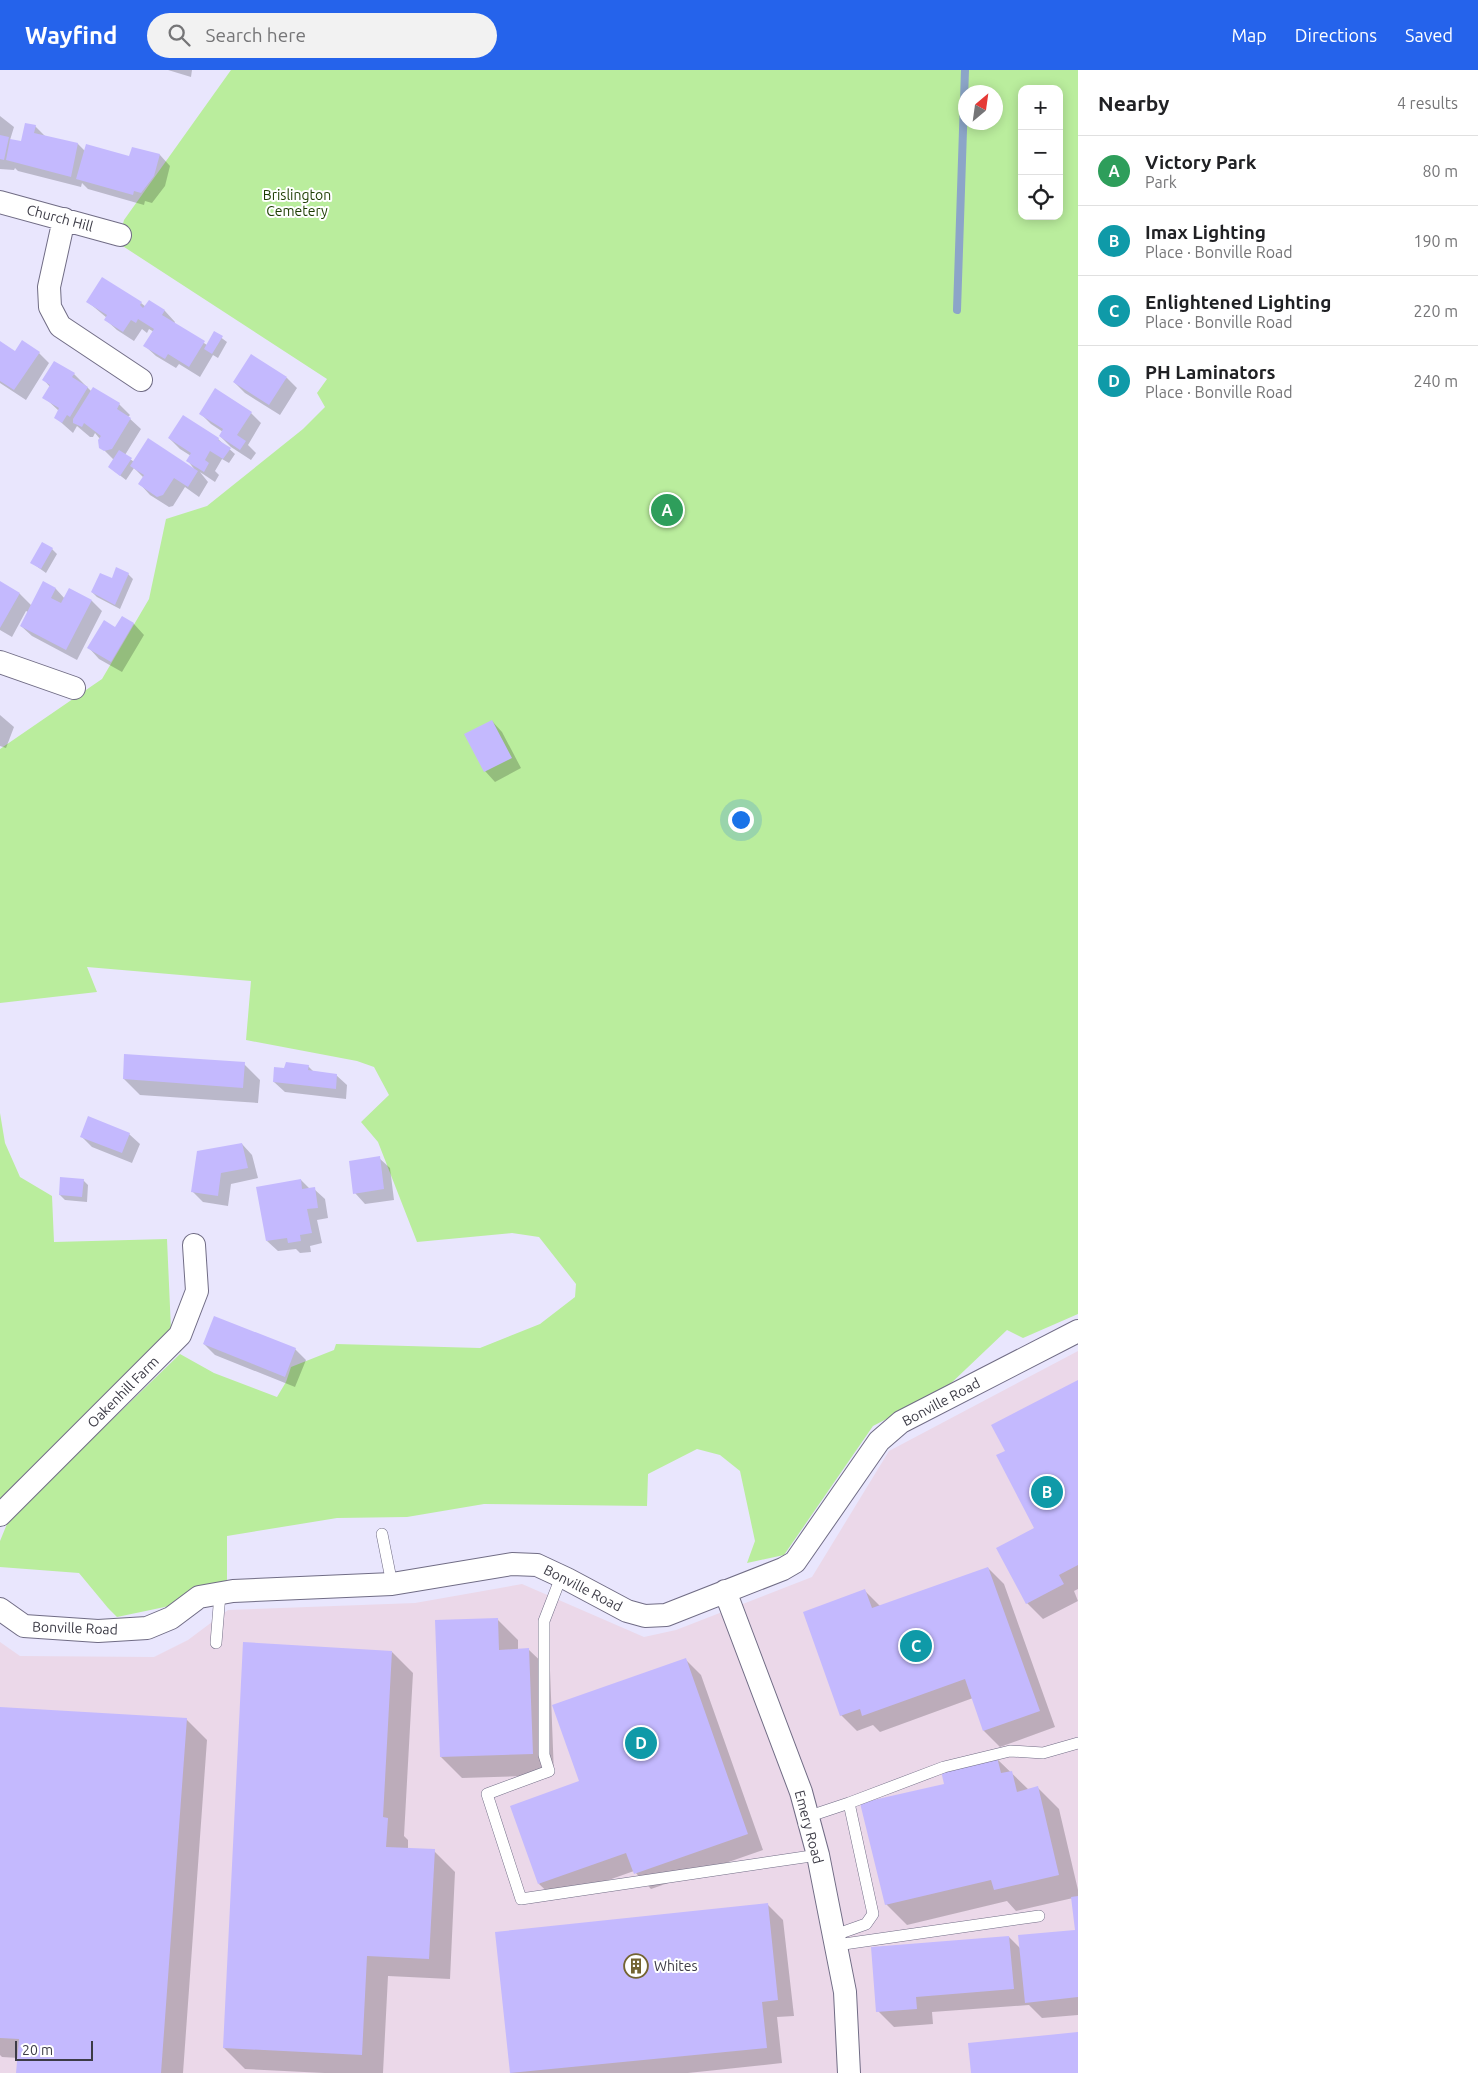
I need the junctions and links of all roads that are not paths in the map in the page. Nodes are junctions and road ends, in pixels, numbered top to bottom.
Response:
1 (0, 202) edge
2 (64, 219) junction
3 (120, 235) dead end
4 (141, 380) dead end
5 (0, 662) edge
6 (74, 688) dead end
7 (194, 1245) dead end
8 (1078, 1331) edge
9 (0, 1516) edge
10 (382, 1534) dead end
11 (561, 1577) junction
12 (392, 1584) junction
13 (725, 1591) junction
14 (220, 1594) junction
15 (0, 1609) edge
16 (216, 1643) dead end
17 (1078, 1743) edge
18 (849, 1803) junction
19 (807, 1817) junction
20 (818, 1855) junction
21 (1039, 1916) dead end
22 (836, 1940) junction
23 (849, 2073) edge

1 - 2 street, Church Hill
2 - 3 street, Church Hill
2 - 4 street
5 - 6 street
7 - 9 street, Oakenhill Farm
8 - 13 street, Bonville Road
10 - 12 lane
11 - 12 street, Bonville Road
11 - 13 street, Bonville Road
11 - 20 lane
12 - 14 street, Bonville Road
13 - 19 street, Emery Road
14 - 15 street, Bonville Road
14 - 16 lane
17 - 18 lane
18 - 19 lane
18 - 22 lane
19 - 20 street, Emery Road
20 - 22 street, Emery Road
21 - 22 lane
22 - 23 street, Emery Road

